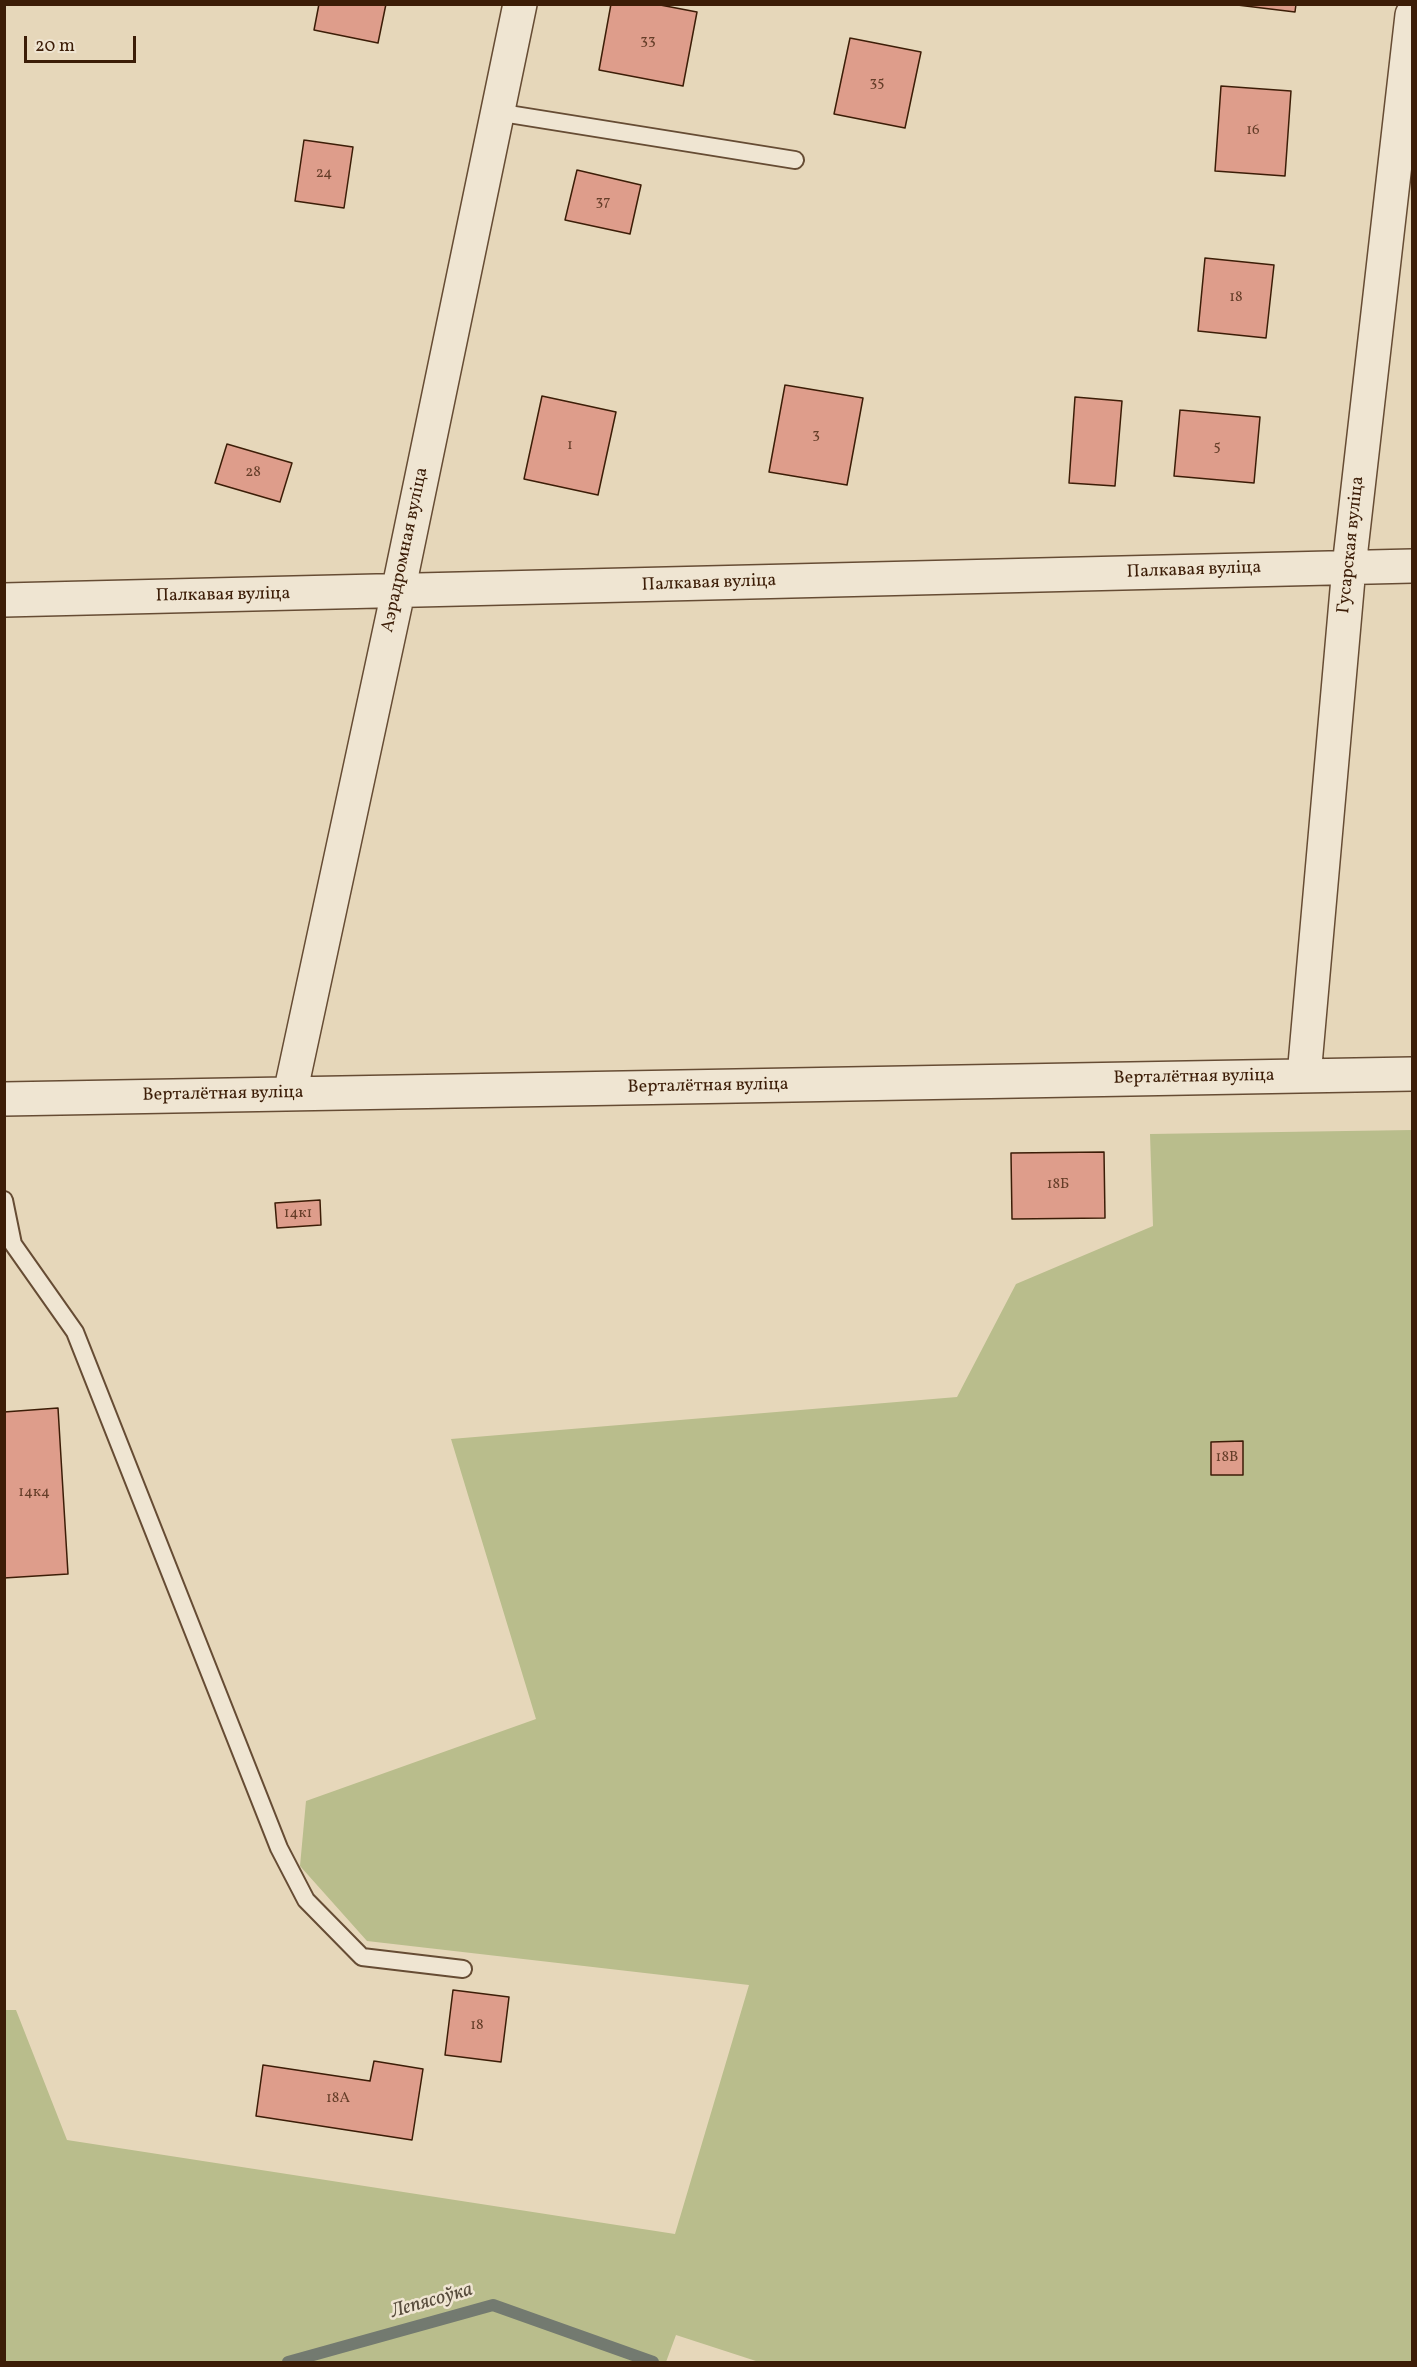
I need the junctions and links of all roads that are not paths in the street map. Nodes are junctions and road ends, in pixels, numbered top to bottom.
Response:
1 (520, 4) edge
2 (1413, 15) edge
3 (1407, 104) edge
4 (496, 112) junction
5 (795, 160) dead end
6 (1413, 566) edge
7 (1348, 567) junction
8 (398, 592) junction
9 (4, 600) edge
10 (1413, 1074) edge
11 (1304, 1076) junction
12 (290, 1094) junction
13 (4, 1099) edge
14 (4, 1200) edge
15 (464, 1969) dead end

1 - 4 street, Аэрадромная вуліца
2 - 3 street, Гусарская вуліца
3 - 7 street, Гусарская вуліца
4 - 5 lane
4 - 8 street, Аэрадромная вуліца
6 - 7 street, Палкавая вуліца
7 - 8 street, Палкавая вуліца
7 - 11 street, Гусарская вуліца
8 - 9 street, Палкавая вуліца
8 - 12 street, Аэрадромная вуліца
10 - 11 street, Верталётная вуліца
11 - 12 street, Верталётная вуліца
12 - 13 street, Верталётная вуліца
14 - 15 lane

